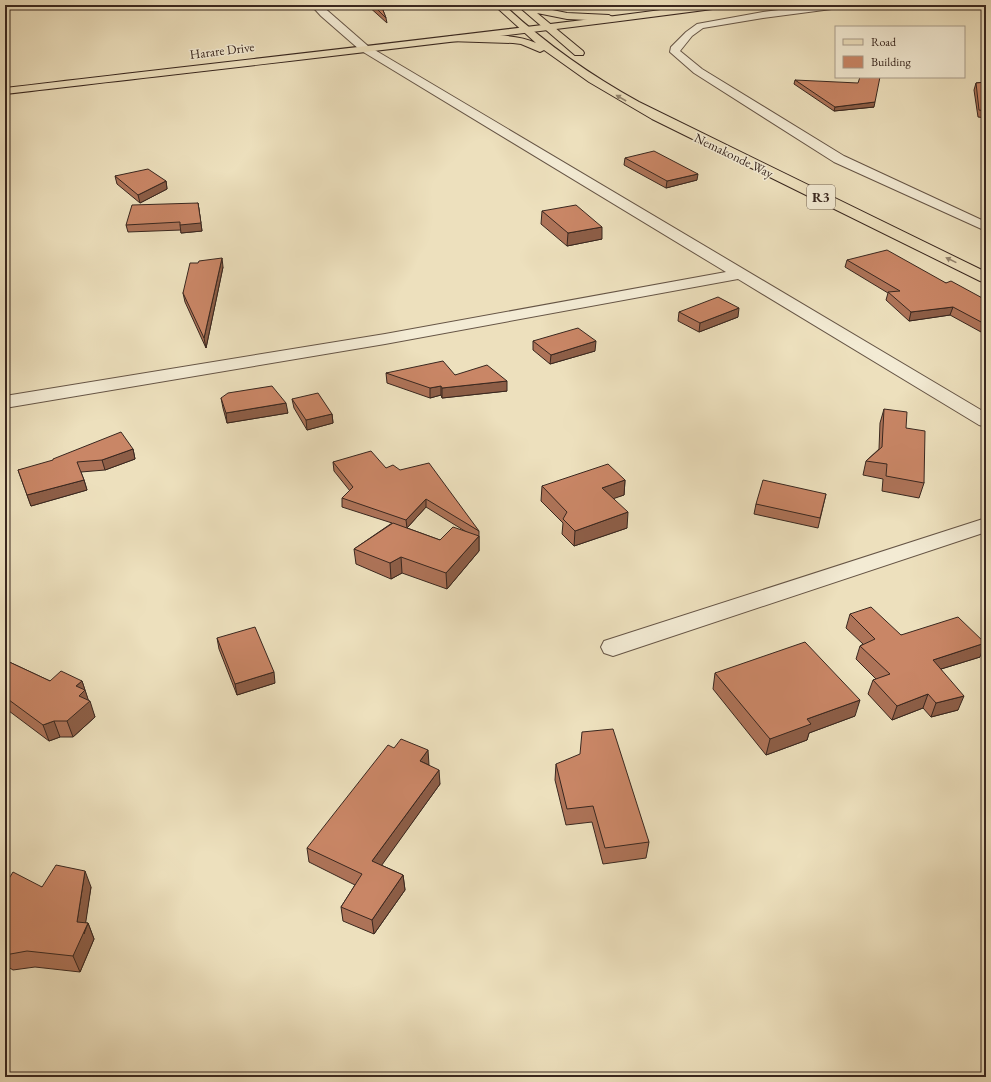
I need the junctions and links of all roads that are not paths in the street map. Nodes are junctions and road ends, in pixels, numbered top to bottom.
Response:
1 (316, 5) edge
2 (720, 5) edge
3 (839, 5) edge
4 (523, 7) edge
5 (497, 8) edge
6 (611, 19) junction
7 (482, 26) dead end
8 (547, 26) junction
9 (523, 29) junction
10 (449, 38) junction
11 (567, 43) junction
12 (364, 48) junction
13 (564, 58) junction
14 (586, 59) dead end
15 (614, 80) dead end
16 (5, 90) edge
17 (986, 227) edge
18 (986, 265) edge
19 (740, 274) junction
20 (986, 278) edge
21 (5, 402) edge
22 (986, 421) edge
23 (986, 525) edge
24 (614, 647) dead end

1 - 12 street
2 - 6 main road, Harare Drive
3 - 17 street
4 - 6 main road
4 - 8 main road
5 - 9 main road, Nemakonde Way / R3
6 - 8 main road, Harare Drive
6 - 11 main road
7 - 10 main road
8 - 9 main road, Harare Drive
8 - 11 main road
9 - 10 main road, Harare Drive
9 - 13 main road, Nemakonde Way / R3
10 - 12 main road, Harare Drive
10 - 13 main road
11 - 14 main road
12 - 16 main road, Harare Drive
12 - 19 street
20 -> 13 main road, Nemakonde Way / R3
15 - 18 main road, Nemakonde Way / R3
19 - 21 street
19 - 22 street
23 - 24 street

